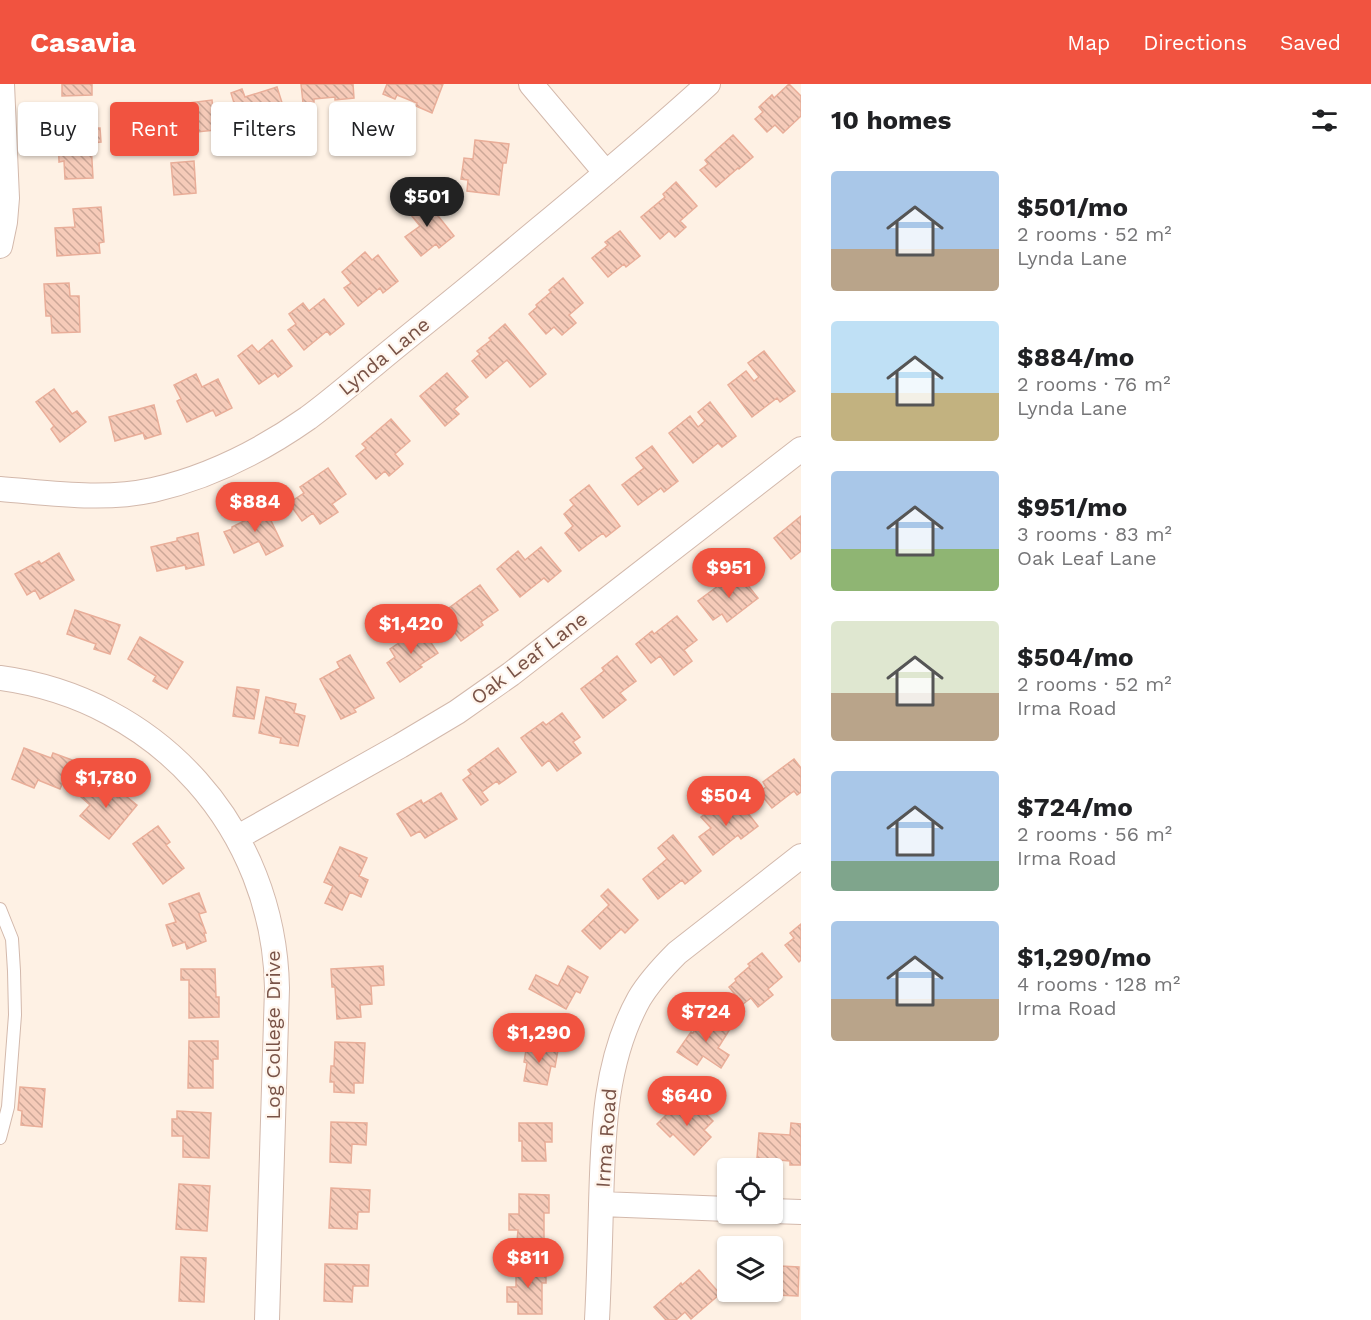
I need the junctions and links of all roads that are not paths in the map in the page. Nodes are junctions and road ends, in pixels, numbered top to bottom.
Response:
1 (2, 84) edge
2 (531, 84) edge
3 (708, 84) edge
4 (606, 173) junction
5 (0, 246) edge
6 (801, 449) edge
7 (0, 489) edge
8 (0, 678) edge
9 (238, 837) junction
10 (801, 856) edge
11 (0, 909) edge
12 (0, 1138) edge
13 (601, 1204) junction
14 (717, 1209) edge
15 (783, 1211) edge
16 (801, 1212) edge
17 (267, 1320) edge
18 (597, 1320) edge

1 - 5 street
2 - 4 street
3 - 4 street, Lynda Lane
4 - 7 street, Lynda Lane
6 - 9 street, Oak Leaf Lane
8 - 9 street, Log College Drive
9 - 17 street, Log College Drive
10 - 13 street, Irma Road
11 - 12 lane
13 - 14 street
13 - 18 street, Irma Road
15 - 16 street

